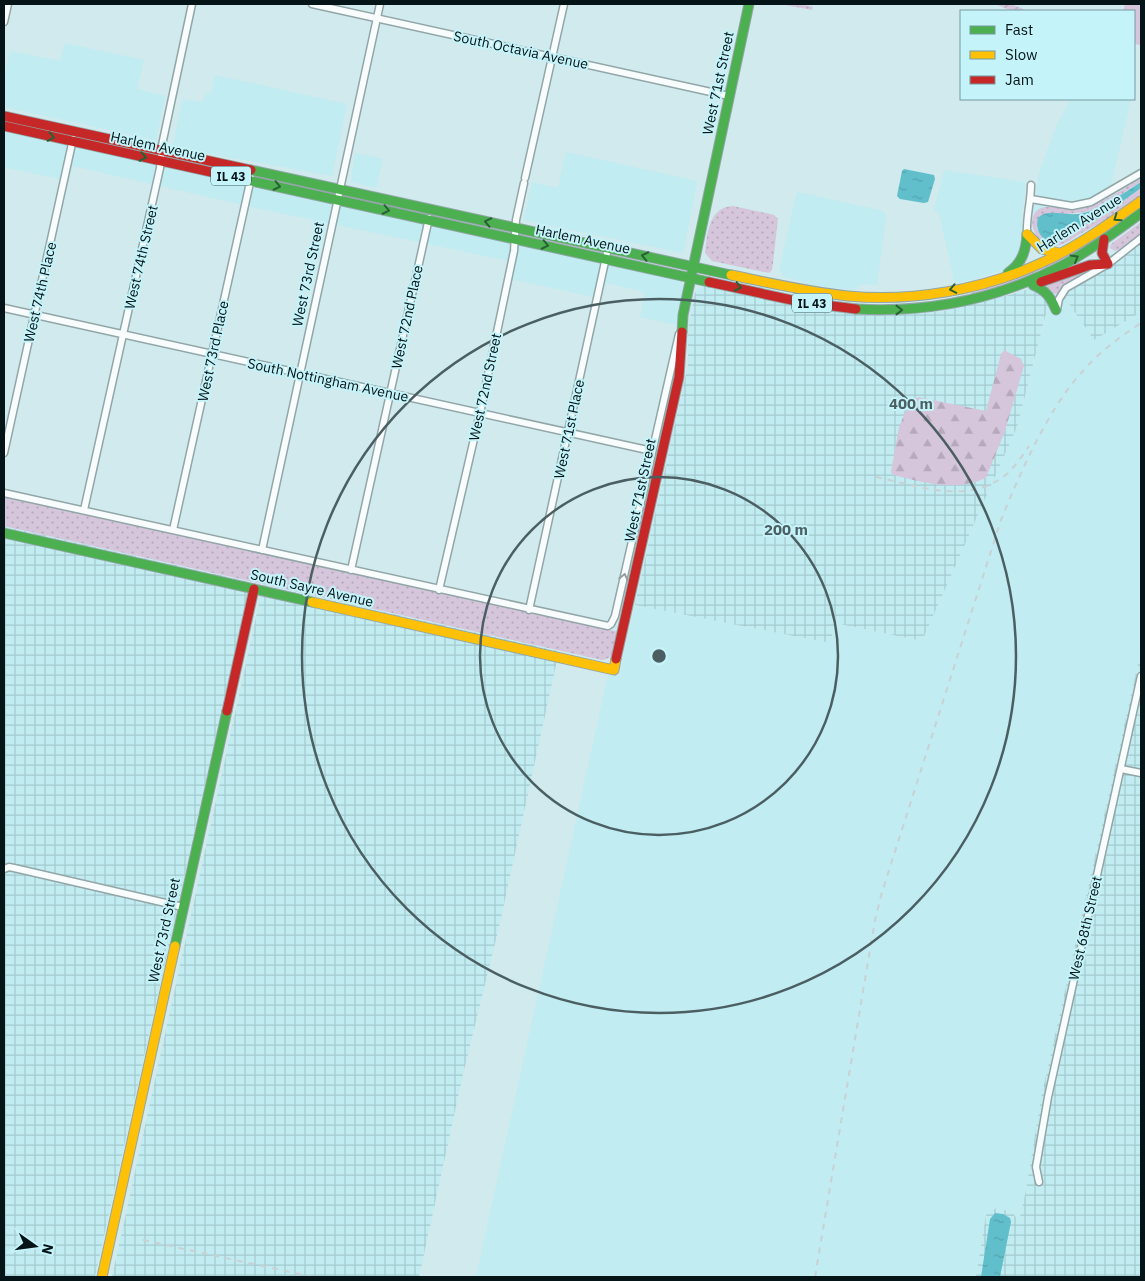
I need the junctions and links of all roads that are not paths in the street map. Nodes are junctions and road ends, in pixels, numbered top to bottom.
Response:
1 (8, 4) edge
2 (192, 4) edge
3 (312, 4) edge
4 (380, 4) edge
5 (564, 4) edge
6 (749, 4) edge
7 (377, 18) junction
8 (4, 22) edge
9 (552, 57) junction
10 (729, 96) junction
11 (4, 116) edge
12 (4, 126) edge
13 (75, 132) junction
14 (73, 142) junction
15 (162, 151) junction
16 (161, 161) junction
17 (253, 171) junction
18 (1141, 174) edge
19 (251, 180) junction
20 (1031, 185) dead end
21 (340, 195) junction
22 (1031, 199) junction
23 (1141, 200) edge
24 (431, 210) junction
25 (1141, 213) edge
26 (428, 219) junction
27 (516, 228) junction
28 (1027, 234) junction
29 (515, 238) junction
30 (1141, 238) edge
31 (1104, 239) junction
32 (607, 253) junction
33 (1060, 253) junction
34 (1108, 264) junction
35 (692, 272) junction
36 (1001, 278) junction
37 (1033, 285) junction
38 (1015, 287) junction
39 (4, 308) edge
40 (1056, 310) joint
41 (683, 314) junction
42 (34, 315) junction
43 (123, 335) junction
44 (212, 354) junction
45 (301, 374) junction
46 (391, 393) junction
47 (480, 413) junction
48 (568, 432) junction
49 (652, 451) junction
50 (4, 452) edge
51 (4, 493) edge
52 (84, 510) junction
53 (173, 530) junction
54 (4, 533) edge
55 (262, 550) junction
56 (351, 570) junction
57 (254, 589) junction
58 (439, 590) junction
59 (529, 610) junction
60 (611, 624) joint
61 (614, 670) joint
62 (1141, 676) edge
63 (1121, 769) junction
64 (1141, 773) edge
65 (4, 869) edge
66 (183, 907) junction
67 (1039, 1182) dead end
68 (102, 1277) edge

1 - 8 street
2 - 15 street, West 74th Street
3 - 7 street, South Octavia Avenue
4 - 7 street, West 73rd Street
5 - 9 street, West 72nd Street
6 - 10 main road, West 71st Street
7 - 9 street, South Octavia Avenue
7 - 21 street, West 73rd Street
9 - 10 street, South Octavia Avenue
9 - 27 street, West 72nd Street
10 - 35 main road, West 71st Street
11 - 13 main road, Harlem Avenue / IL 43
12 -> 14 main road, Harlem Avenue / IL 43
13 - 14 street, West 74th Place
13 - 15 main road, Harlem Avenue / IL 43
14 -> 16 main road, Harlem Avenue / IL 43
14 - 42 street, West 74th Place
15 - 16 street, West 74th Street
15 - 17 main road, Harlem Avenue / IL 43
16 - 19 main road, Harlem Avenue / IL 43
16 - 43 street, West 74th Street
17 - 19 street, West 73rd Place
17 - 21 main road, Harlem Avenue / IL 43
18 - 22 street
19 -> 21 main road, Harlem Avenue / IL 43
19 - 44 street, West 73rd Place
20 - 22 street
21 - 24 main road, Harlem Avenue / IL 43
21 -> 26 main road, Harlem Avenue / IL 43
21 - 45 street, West 73rd Street
22 - 28 street
23 -> 33 main road, Harlem Avenue / IL 43
24 - 26 street, West 72nd Place
27 -> 24 main road, Harlem Avenue / IL 43
25 - 31 main road, Harlem Avenue / IL 43
26 - 29 main road, Harlem Avenue / IL 43
26 - 46 street, West 72nd Place
27 - 29 street, West 72nd Street
27 - 32 main road, Harlem Avenue / IL 43
28 - 33 main road
28 - 36 main road
29 -> 32 main road, Harlem Avenue / IL 43
29 - 47 street, West 72nd Street
30 - 34 street
31 - 34 main road
38 -> 31 main road, Harlem Avenue / IL 43
32 - 35 main road, Harlem Avenue / IL 43
32 - 48 street, West 71st Place
33 - 36 main road, Harlem Avenue / IL 43
34 - 37 main road
34 - 40 street
36 -> 35 main road, Harlem Avenue / IL 43
35 -> 38 main road, Harlem Avenue / IL 43
35 - 41 main road, West 71st Street
37 - 38 main road
37 - 40 main road
39 - 42 street, South Nottingham Avenue
41 - 49 street, West 71st Street
41 - 61 main road, West 71st Street
42 - 43 street, South Nottingham Avenue
42 - 50 street, West 74th Place
43 - 44 street, South Nottingham Avenue
43 - 52 street, West 74th Street
44 - 45 street, South Nottingham Avenue
44 - 53 street, West 73rd Place
45 - 46 street, South Nottingham Avenue
45 - 55 street, West 73rd Street
46 - 47 street, South Nottingham Avenue
46 - 56 street, West 72nd Place
47 - 48 street, South Nottingham Avenue
47 - 58 street, West 72nd Street
48 - 49 street, South Nottingham Avenue
48 - 59 street, West 71st Place
60 -> 49 street, West 71st Street
51 - 52 street, South Sayre Avenue
52 - 53 street, South Sayre Avenue
53 - 55 street, South Sayre Avenue
54 - 57 main road, South Sayre Avenue
55 - 56 street, South Sayre Avenue
56 - 58 street, South Sayre Avenue
57 - 61 main road, South Sayre Avenue
57 - 66 main road, West 73rd Street
58 - 59 street, South Sayre Avenue
59 - 60 street, South Sayre Avenue
62 - 63 street, West 68th Street
63 - 64 street
63 - 67 street, West 68th Street
65 - 66 street
66 - 68 main road, West 73rd Street

